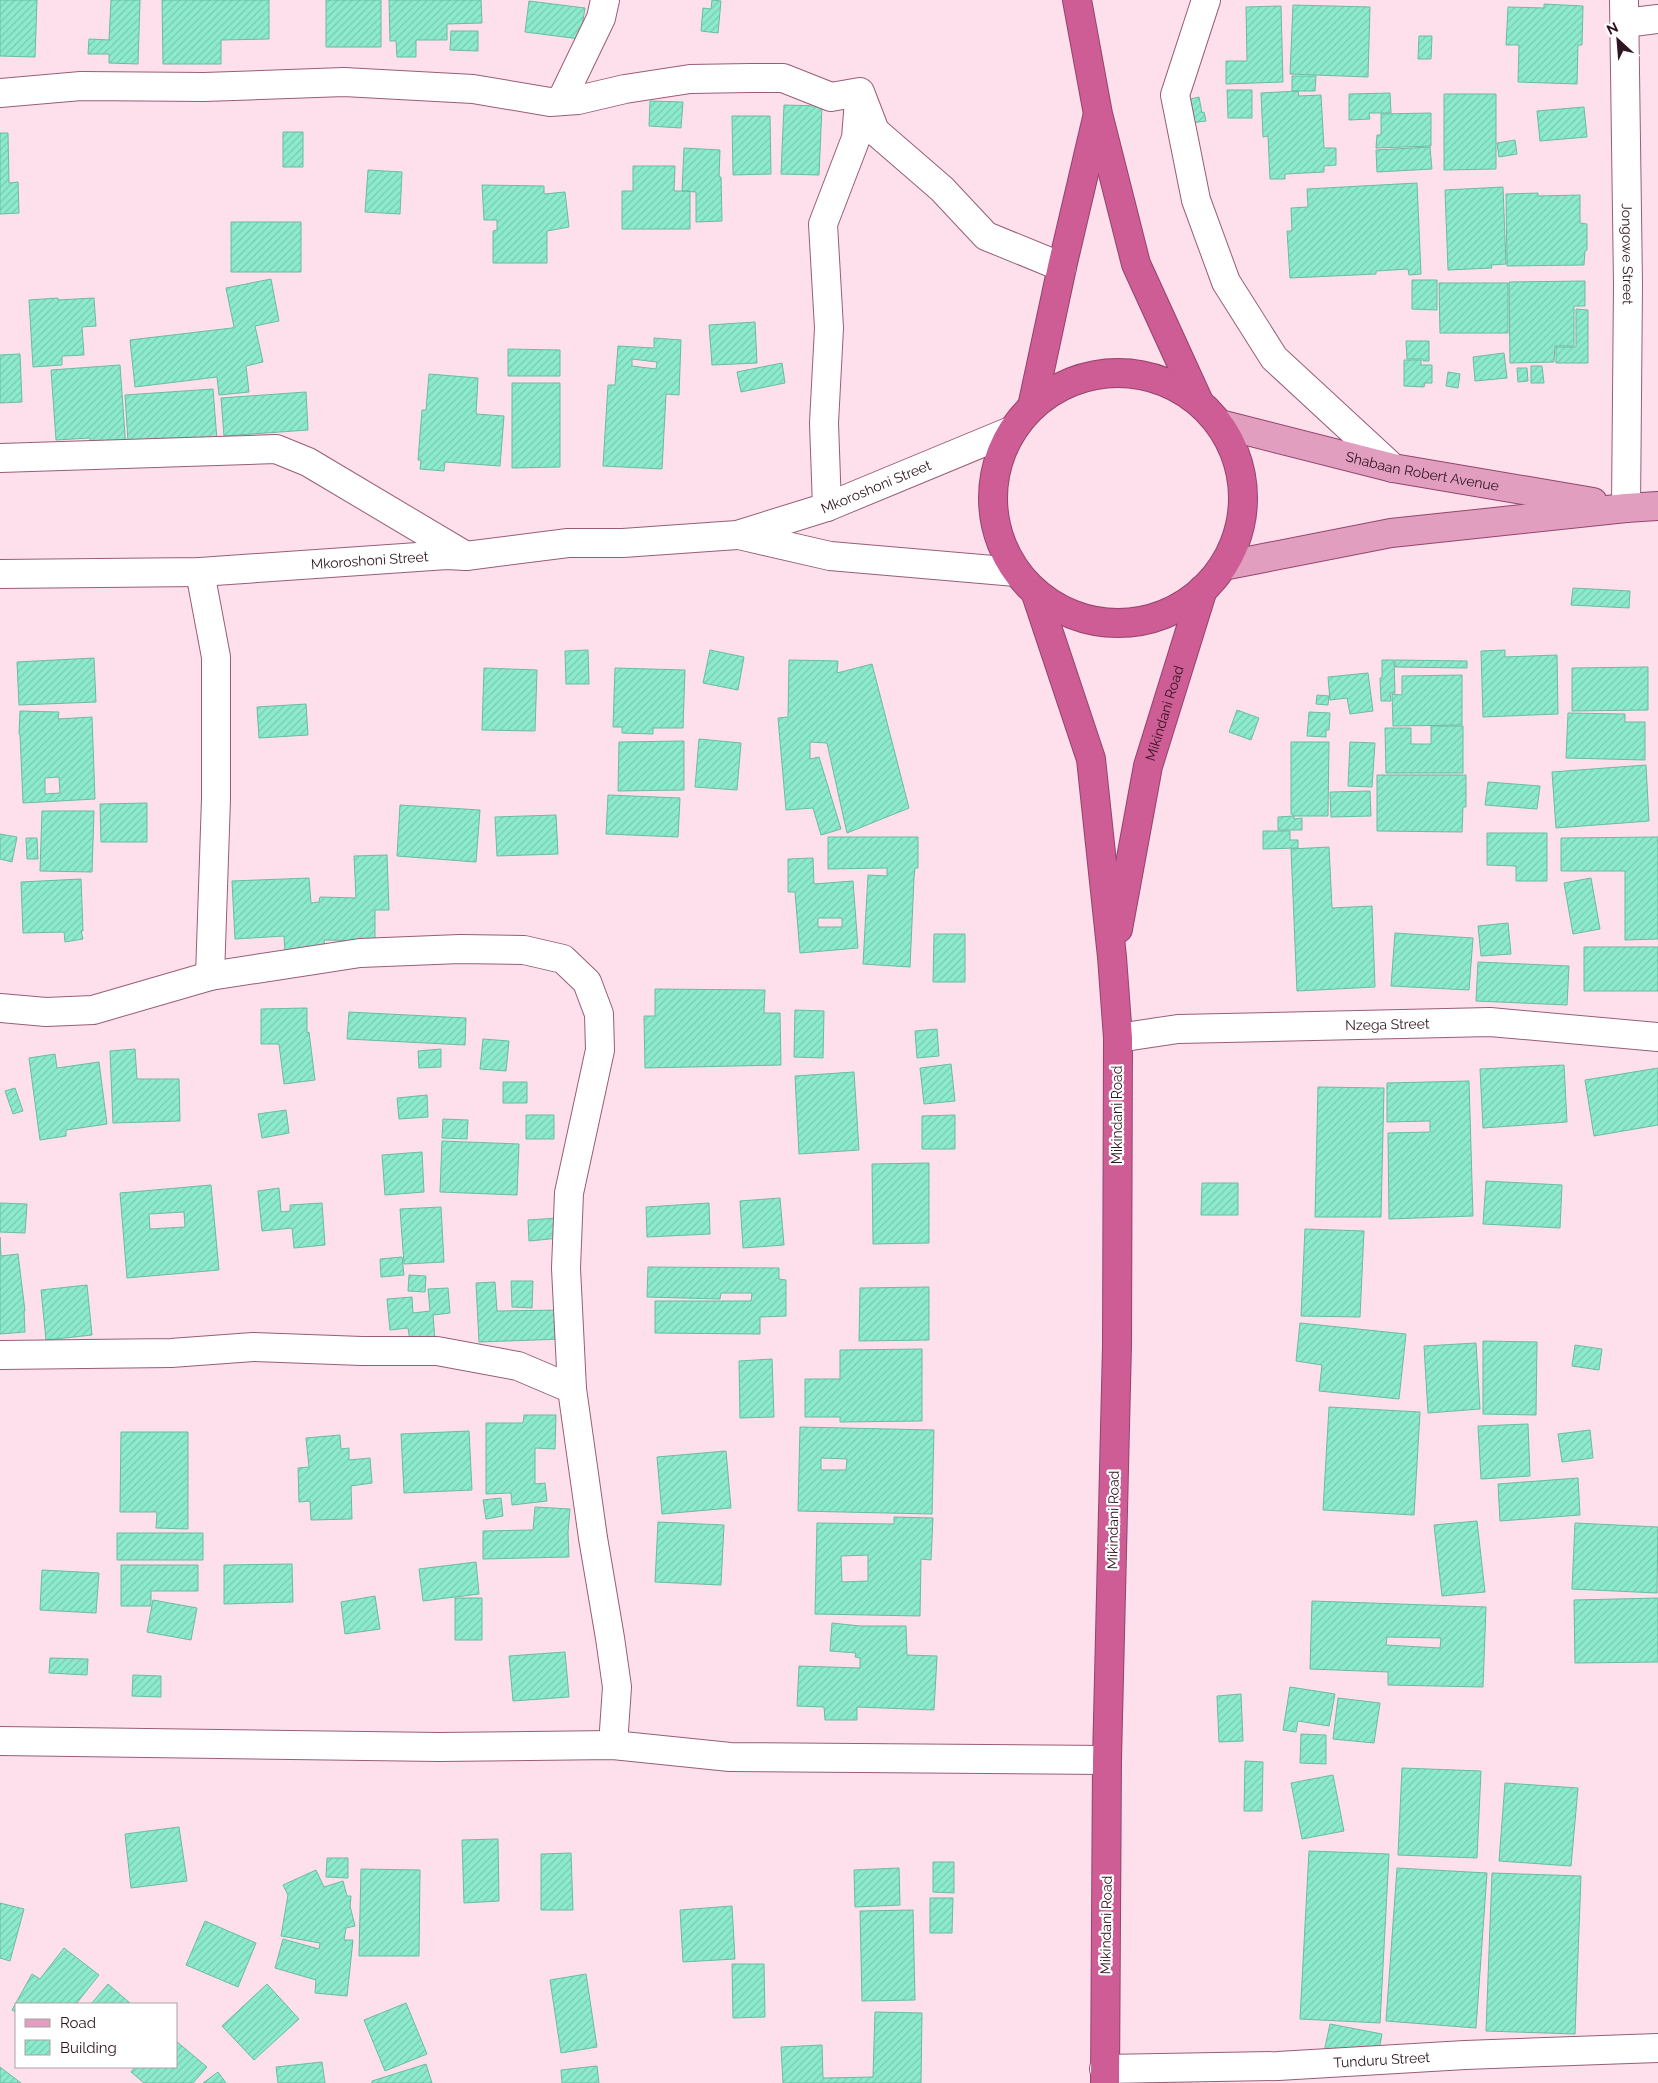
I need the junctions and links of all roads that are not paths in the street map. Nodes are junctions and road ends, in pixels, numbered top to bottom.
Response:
1 (606, 0) edge
2 (1077, 0) edge
3 (1206, 0) edge
4 (1624, 12) edge
5 (1658, 19) edge
6 (860, 92) junction
7 (0, 93) edge
8 (561, 101) junction
9 (1098, 114) junction
10 (1062, 266) junction
11 (1199, 402) junction
12 (1032, 407) junction
13 (1220, 424) junction
14 (1013, 430) junction
15 (0, 458) edge
16 (1393, 468) junction
17 (1658, 506) edge
18 (828, 507) junction
19 (1626, 508) junction
20 (737, 535) junction
21 (466, 556) junction
22 (1223, 566) junction
23 (200, 572) junction
24 (1016, 572) junction
25 (0, 574) edge
26 (1203, 590) junction
27 (1036, 594) junction
28 (1112, 957) junction
29 (210, 976) junction
30 (0, 1008) edge
31 (1658, 1037) edge
32 (1118, 1038) junction
33 (0, 1356) edge
34 (572, 1389) junction
35 (0, 1741) edge
36 (613, 1745) junction
37 (1107, 1760) junction
38 (1658, 2048) edge
39 (1279, 2075) edge
40 (1104, 2076) edge

1 - 8 street
2 - 9 highway
3 - 16 street
4 - 5 street
4 - 19 street, Jongowe Street
6 - 8 street
6 - 10 street
6 - 18 street
7 - 8 street
9 - 10 highway
9 - 11 highway
10 - 12 highway
11 - 12 highway
11 - 13 highway
12 - 14 highway
13 - 16 main road, Shabaan Robert Avenue
13 - 22 highway
14 - 18 street, Mkoroshoni Street
14 - 24 highway
15 - 21 street
16 - 19 main road, Shabaan Robert Avenue
17 - 19 main road, Shabaan Robert Avenue
18 - 20 street, Mkoroshoni Street
19 - 22 main road, Shabaan Robert Avenue
20 - 21 street, Mkoroshoni Street
20 - 24 street, Mkoroshoni Street
21 - 23 street, Mkoroshoni Street
22 - 26 highway
23 - 25 street, Mkoroshoni Street
23 - 29 street
24 - 27 highway
26 - 27 highway
26 - 28 highway, Mikindani Road
27 - 28 highway, Mikindani Road
28 - 32 highway, Mikindani Road
29 - 30 street
29 - 34 street
31 - 32 street, Nzega Street
32 - 37 highway, Mikindani Road
33 - 34 street
34 - 36 street
35 - 36 street
36 - 37 street
37 - 40 highway, Mikindani Road
38 - 39 street, Tunduru Street
39 - 40 street, Tunduru Street

